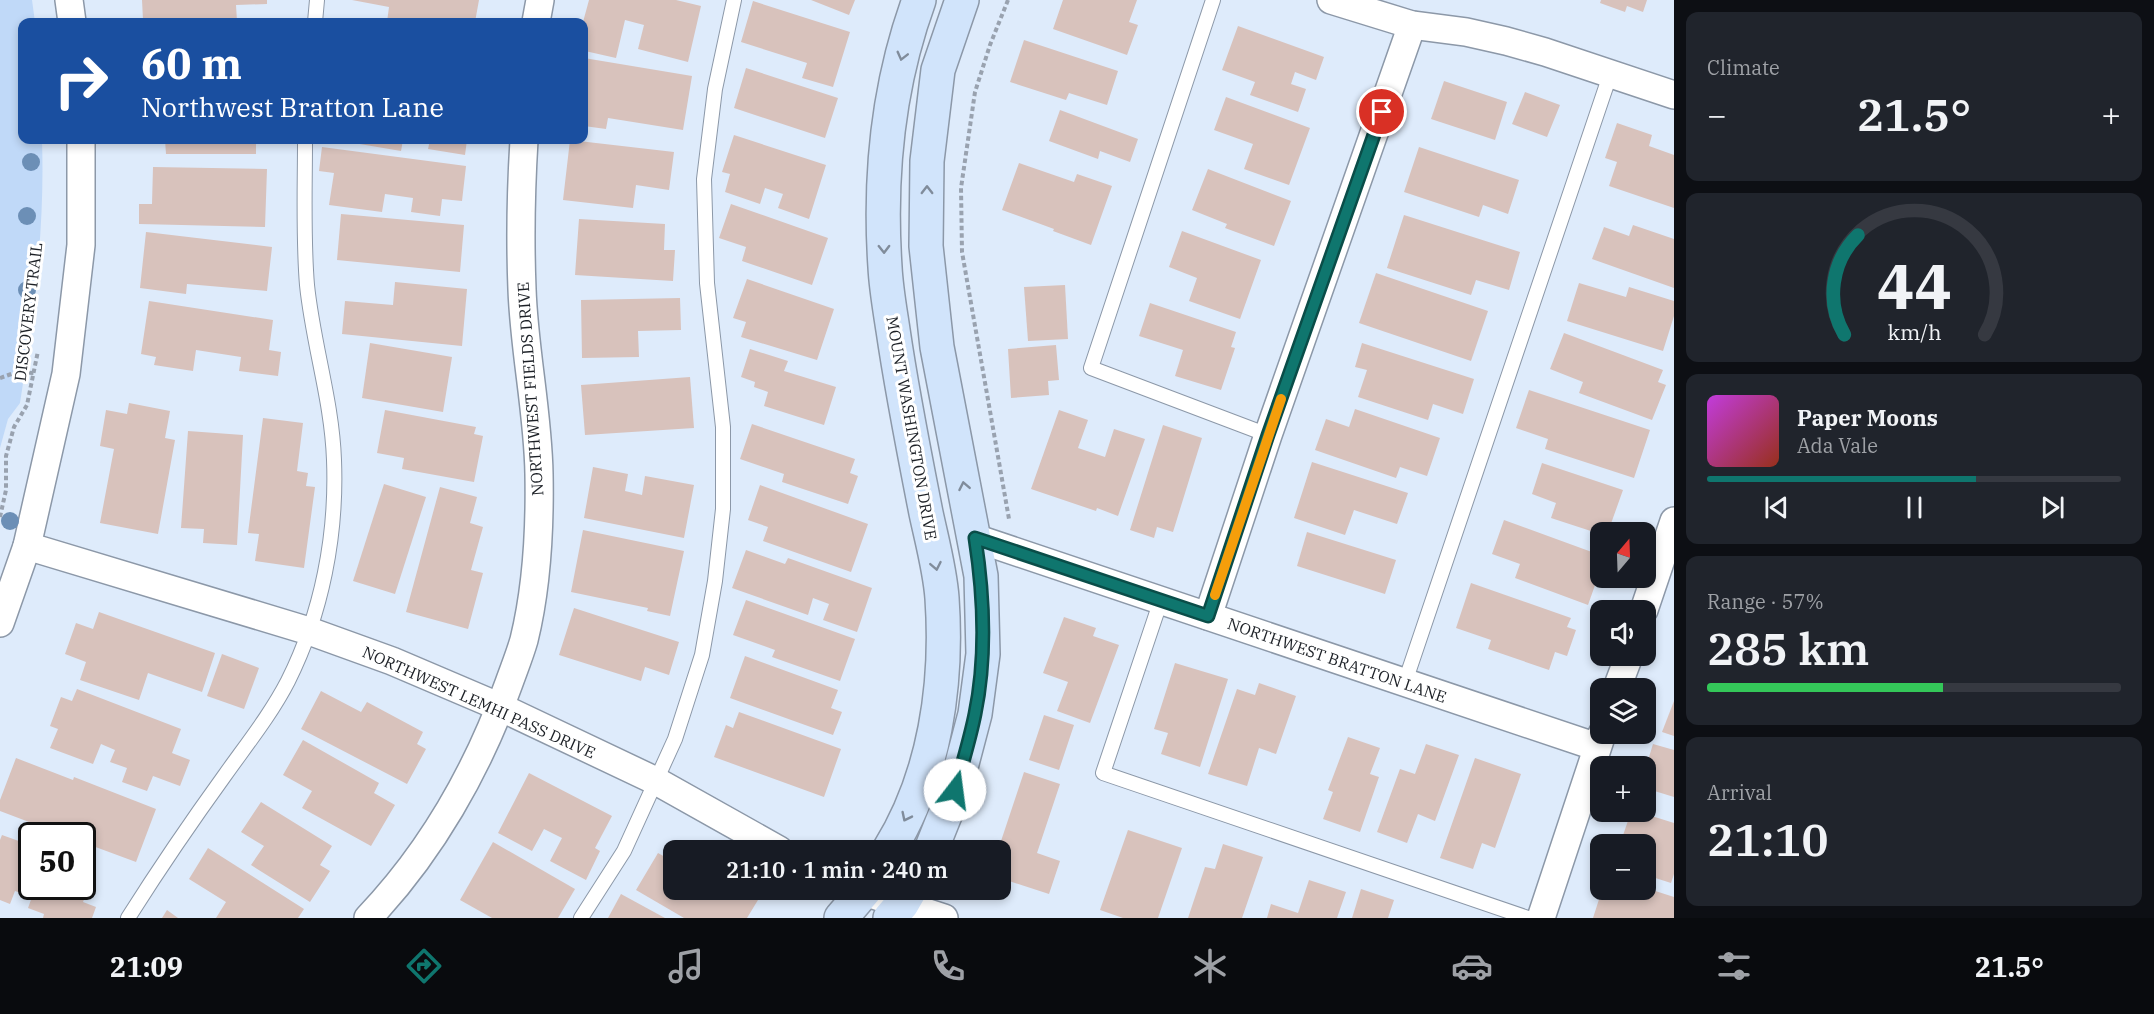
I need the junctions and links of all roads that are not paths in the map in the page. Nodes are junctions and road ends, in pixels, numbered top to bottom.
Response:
1 (69, 0) edge
2 (317, 0) edge
3 (540, 0) edge
4 (734, 0) edge
5 (919, 0) edge
6 (962, 0) edge
7 (1213, 0) edge
8 (1331, 0) edge
9 (71, 18) edge
10 (315, 18) edge
11 (537, 18) edge
12 (1412, 25) junction
13 (1610, 75) junction
14 (1674, 95) edge
15 (81, 144) edge
16 (305, 144) edge
17 (524, 144) edge
18 (1268, 435) junction
19 (1674, 521) edge
20 (975, 538) junction
21 (27, 546) junction
22 (1161, 600) junction
23 (1647, 600) edge
24 (1208, 616) junction
25 (0, 623) edge
26 (309, 631) junction
27 (1405, 682) junction
28 (500, 707) junction
29 (1590, 737) edge
30 (1598, 744) edge
31 (656, 781) junction
32 (761, 840) edge
33 (894, 840) edge
34 (935, 840) edge
35 (854, 900) edge
36 (901, 904) edge
37 (128, 918) edge
38 (368, 918) edge
39 (581, 918) edge
40 (841, 918) edge
41 (944, 918) edge
42 (1528, 918) edge
43 (1541, 918) edge

1 - 9 street
2 - 10 lane
3 - 11 street
4 - 31 lane
5 -> 33 main road, MOUNT WASHINGTON DRIVE
20 -> 6 main road
7 - 18 lane
8 - 12 street
12 - 13 street
12 - 18 street
13 - 14 street
13 - 27 lane
15 - 21 street
16 - 26 lane
17 - 28 street, NORTHWEST FIELDS DRIVE
18 - 24 street
19 - 23 street
20 - 22 street, NORTHWEST BRATTON LANE
20 - 34 main road
21 - 25 street
21 - 26 street, NORTHWEST LEMHI PASS DRIVE
22 - 24 street, NORTHWEST BRATTON LANE
22 - 42 lane
24 - 27 street, NORTHWEST BRATTON LANE
26 - 28 street, NORTHWEST LEMHI PASS DRIVE
26 - 37 lane
27 - 29 street, NORTHWEST BRATTON LANE
28 - 31 street, NORTHWEST LEMHI PASS DRIVE
28 - 38 street, NORTHWEST FIELDS DRIVE
30 - 43 street
31 - 32 street, NORTHWEST LEMHI PASS DRIVE
31 - 39 lane
35 - 40 main road
36 - 41 street

